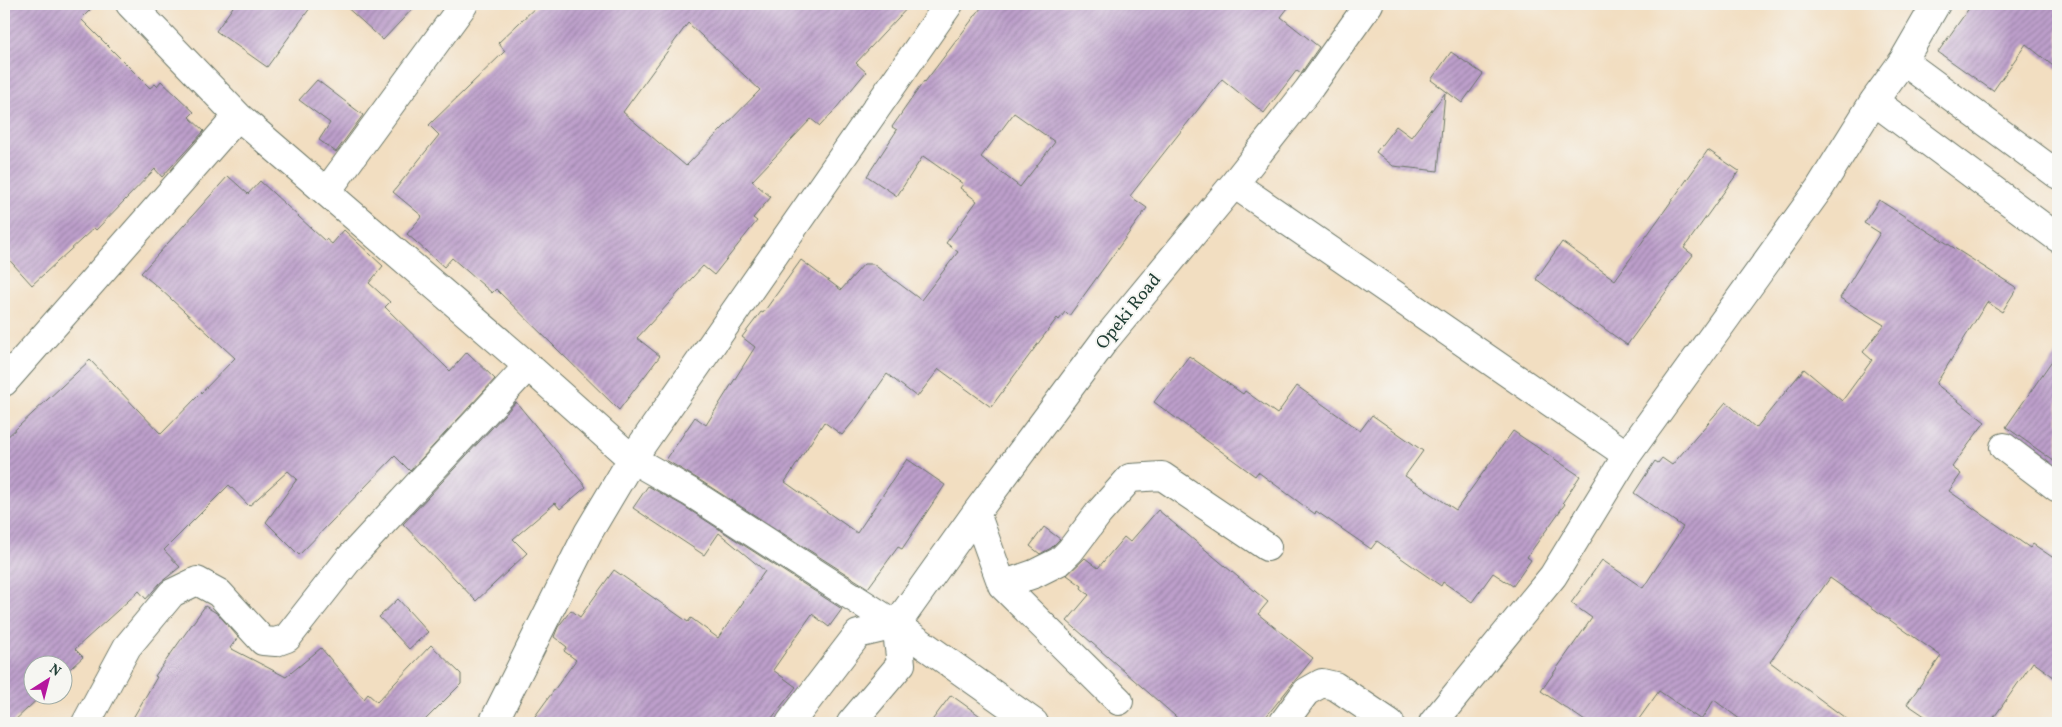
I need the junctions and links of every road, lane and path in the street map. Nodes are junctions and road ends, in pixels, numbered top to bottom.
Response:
1 (130, 4) edge
2 (464, 4) edge
3 (949, 4) edge
4 (1369, 4) edge
5 (1936, 4) edge
6 (1902, 61) junction
7 (1874, 101) junction
8 (238, 116) junction
9 (2058, 175) edge
10 (1234, 184) junction
11 (327, 191) junction
12 (2058, 238) edge
13 (528, 366) junction
14 (4, 382) edge
15 (2004, 447) dead end
16 (1627, 456) junction
17 (632, 459) junction
18 (2058, 488) edge
19 (976, 513) junction
20 (1267, 547) dead end
21 (1002, 585) junction
22 (896, 625) junction
23 (1119, 701) dead end
24 (86, 723) edge
25 (493, 723) edge
26 (790, 723) edge
27 (851, 723) edge
28 (1034, 723) edge
29 (1283, 723) edge
30 (1390, 723) edge
31 (1433, 723) edge

1 - 8 street
2 - 11 street
3 - 17 street
4 - 10 street, Opeki Road
5 - 6 street
6 - 7 street
6 - 9 street
7 - 12 street
7 - 16 street
8 - 11 street
8 - 14 street
10 - 16 street
10 - 19 street, Opeki Road
11 - 13 street
13 - 17 street
13 - 24 street
15 - 18 street
16 - 31 street
17 - 22 street
17 - 25 street
19 - 21 street
19 - 22 street, Opeki Road
20 - 21 street
21 - 23 street
22 - 26 street
22 - 27 street
22 - 28 street
29 - 30 street

